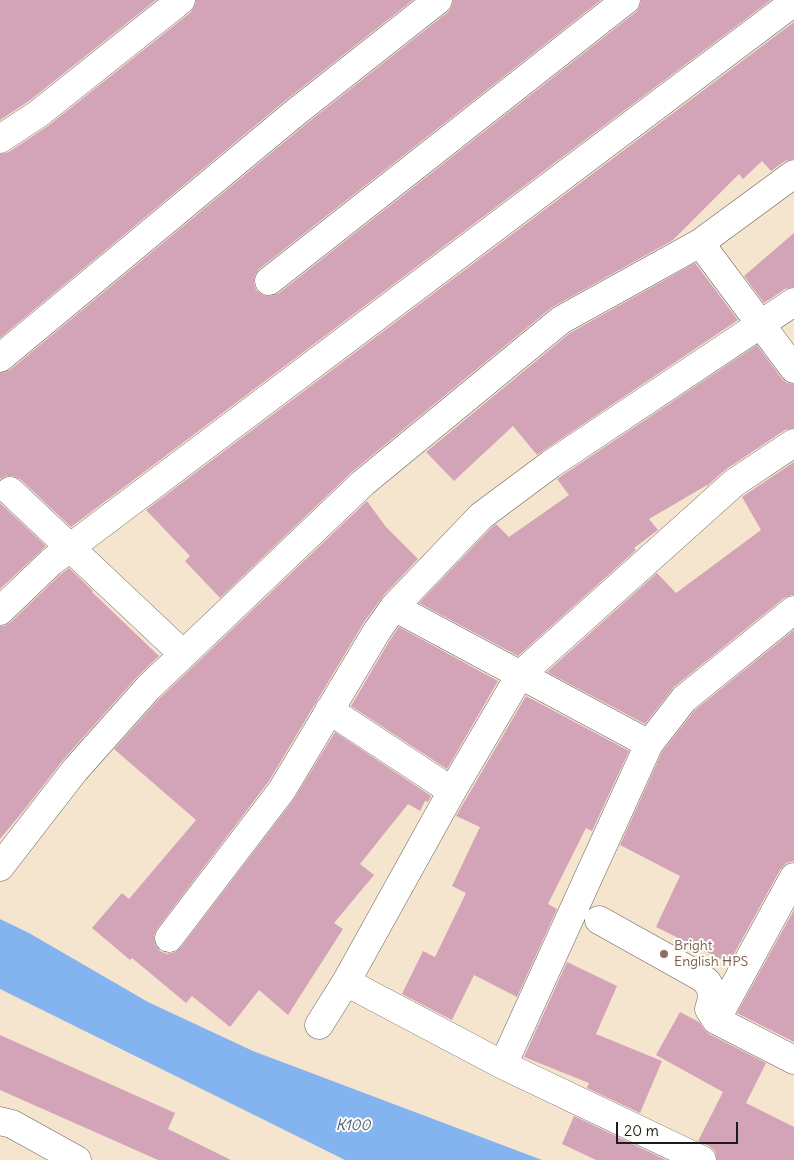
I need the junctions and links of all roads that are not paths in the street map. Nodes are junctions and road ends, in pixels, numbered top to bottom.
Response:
1 (181, 0) edge
2 (438, 0) edge
3 (626, 0) edge
4 (794, 2) edge
5 (0, 139) edge
6 (794, 174) edge
7 (700, 243) junction
8 (269, 281) dead end
9 (794, 302) edge
10 (760, 324) junction
11 (0, 358) edge
12 (794, 369) edge
13 (794, 443) edge
14 (10, 491) dead end
15 (71, 548) junction
16 (394, 607) junction
17 (794, 610) edge
18 (0, 611) edge
19 (183, 654) junction
20 (520, 675) junction
21 (329, 710) junction
22 (649, 744) junction
23 (452, 791) junction
24 (0, 867) edge
25 (794, 877) edge
26 (599, 920) dead end
27 (170, 938) dead end
28 (346, 982) junction
29 (716, 1020) junction
30 (319, 1025) dead end
31 (794, 1060) edge
32 (503, 1065) junction
33 (4, 1129) edge
34 (77, 1160) edge
35 (702, 1160) edge

1 - 5 street
2 - 11 street
3 - 8 street
4 - 15 street
6 - 7 street
7 - 10 street
7 - 19 street
9 - 10 street
10 - 12 street
10 - 16 street
13 - 20 street
14 - 15 street
15 - 18 street
15 - 19 street
16 - 20 street
16 - 21 street
17 - 22 street
19 - 24 street
20 - 22 street
20 - 23 street
21 - 23 street
21 - 27 street
22 - 32 street
23 - 28 street
25 - 29 street
26 - 29 street
28 - 30 street
28 - 32 street
29 - 31 street
32 - 35 street
33 - 34 street

